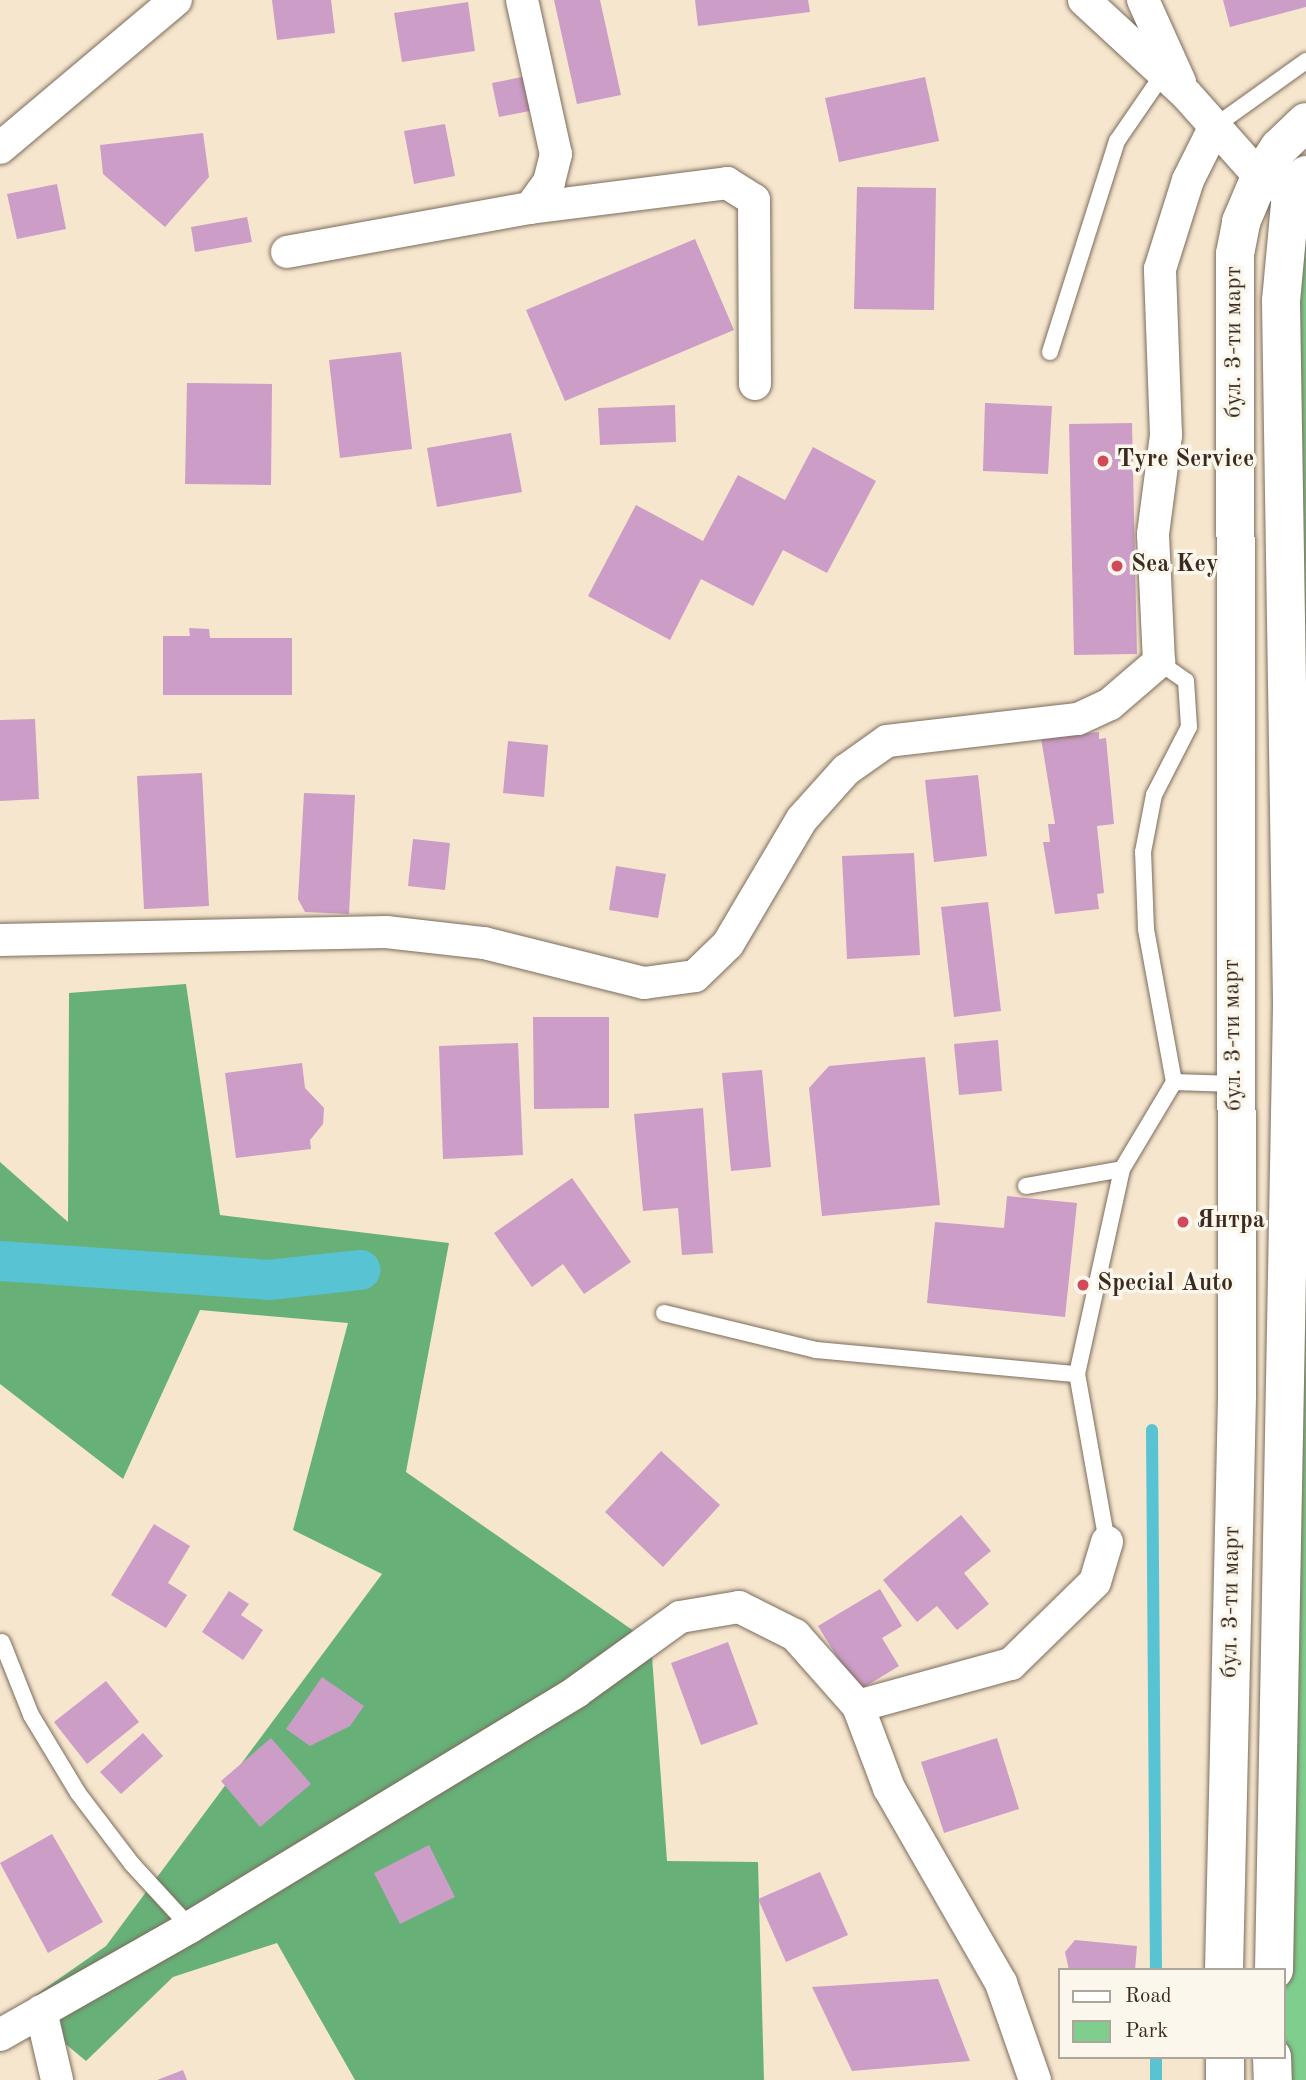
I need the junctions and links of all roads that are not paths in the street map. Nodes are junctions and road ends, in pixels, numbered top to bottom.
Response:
1 (176, 0) edge
2 (522, 0) edge
3 (1084, 0) edge
4 (1143, 0) edge
5 (1306, 61) edge
6 (1175, 84) junction
7 (1306, 122) edge
8 (1215, 126) junction
9 (0, 148) edge
10 (1286, 182) edge
11 (530, 208) junction
12 (287, 252) dead end
13 (1050, 352) dead end
14 (755, 384) dead end
15 (1159, 662) junction
16 (0, 940) edge
17 (1298, 1060) edge
18 (1174, 1082) junction
19 (1234, 1084) junction
20 (1122, 1169) junction
21 (1026, 1186) dead end
22 (664, 1313) dead end
23 (1298, 1315) edge
24 (1077, 1374) junction
25 (1107, 1542) joint
26 (2, 1642) dead end
27 (858, 1706) junction
28 (190, 1927) junction
29 (1224, 1968) edge
30 (1274, 1968) edge
31 (41, 2011) junction
32 (0, 2035) edge
33 (1225, 2059) edge
34 (1272, 2059) edge
35 (57, 2080) edge
36 (1035, 2080) edge
37 (1225, 2080) edge
38 (1273, 2080) edge

1 - 9 street
2 - 11 street
3 - 6 street
4 - 6 street
5 - 8 lane
6 - 8 street
6 - 13 lane
7 - 10 street, бул. 3-ти март
8 - 10 street
8 - 15 street
10 - 17 street, бул. 3-ти март
10 - 19 street, бул. 3-ти март
11 - 12 street
11 - 14 street
15 - 16 street
15 - 18 lane
17 - 23 street, бул. 3-ти март
18 - 19 lane
18 - 20 lane
19 - 29 street, бул. 3-ти март
20 - 21 lane
20 - 24 lane
22 - 24 lane
23 - 30 street, бул. 3-ти март
24 - 25 lane
25 - 27 street
26 - 28 lane
27 - 28 street
27 - 36 street
28 - 31 street
31 - 32 street
31 - 35 street
33 - 37 street
34 - 38 street

